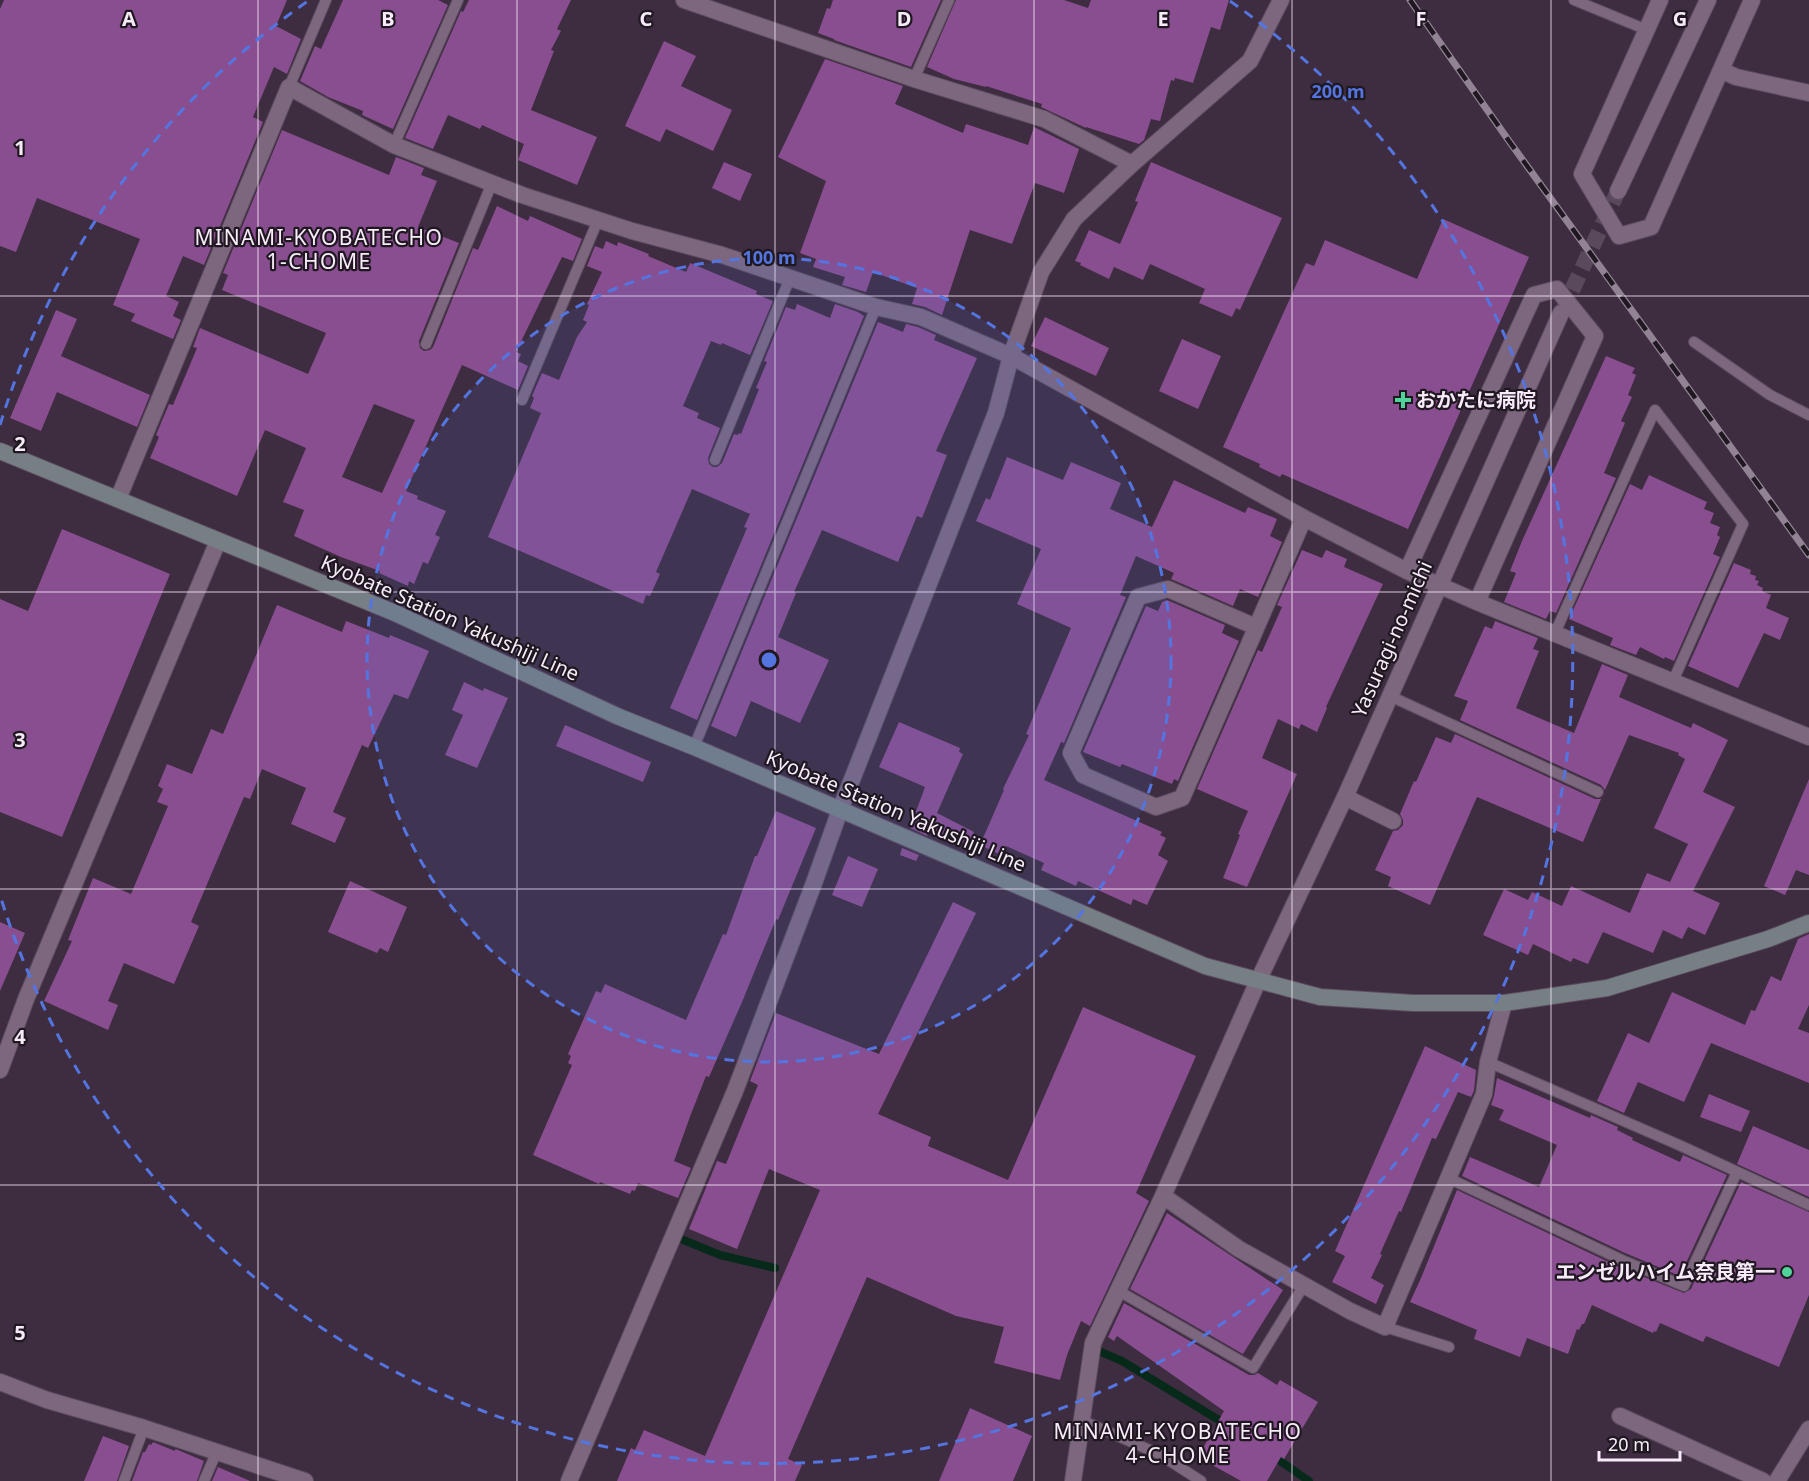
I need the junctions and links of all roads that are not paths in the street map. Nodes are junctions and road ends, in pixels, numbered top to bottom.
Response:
1 (326, 0) edge
2 (458, 0) edge
3 (684, 0) edge
4 (948, 0) edge
5 (1281, 0) edge
6 (1574, 0) edge
7 (1660, 0) edge
8 (1708, 0) edge
9 (1752, 0) edge
10 (1647, 30) junction
11 (1721, 70) junction
12 (914, 79) junction
13 (289, 87) junction
14 (1809, 93) edge
15 (394, 145) junction
16 (1132, 164) junction
17 (492, 183) junction
18 (1618, 191) tunnel mouth
19 (598, 220) junction
20 (790, 278) junction
21 (876, 307) junction
22 (1561, 313) tunnel mouth
23 (1694, 342) dead end
24 (426, 344) dead end
25 (1011, 356) junction
26 (522, 400) dead end
27 (1809, 415) edge
28 (0, 451) edge
29 (716, 460) dead end
30 (118, 499) junction
31 (1304, 518) junction
32 (218, 541) junction
33 (1407, 571) junction
34 (1439, 585) junction
35 (1477, 602) junction
36 (1256, 627) junction
37 (1555, 633) junction
38 (1673, 681) junction
39 (1390, 696) junction
40 (1809, 737) edge
41 (694, 747) junction
42 (1598, 792) dead end
43 (1345, 797) junction
44 (840, 810) junction
45 (1393, 821) dead end
46 (1809, 923) edge
47 (1258, 981) junction
48 (1504, 1003) junction
49 (1488, 1062) junction
50 (0, 1070) edge
51 (1737, 1172) junction
52 (1448, 1178) junction
53 (1163, 1196) junction
54 (1809, 1205) edge
55 (1304, 1285) junction
56 (1118, 1290) junction
57 (1385, 1327) junction
58 (1449, 1347) dead end
59 (0, 1382) edge
60 (1620, 1416) dead end
61 (1081, 1420) junction
62 (144, 1428) junction
63 (1809, 1430) edge
64 (217, 1451) junction
65 (124, 1481) edge
66 (204, 1481) edge
67 (305, 1481) edge
68 (568, 1481) edge
69 (1073, 1481) edge
70 (1201, 1481) edge
71 (1763, 1481) edge
72 (1777, 1481) edge

1 - 13 lane
2 - 15 lane
3 - 12 street
4 - 12 lane
5 - 16 street
6 - 10 lane
7 - 10 street
8 - 18 street
9 - 11 street
10 - 11 street
11 - 14 street
12 - 16 street
13 - 15 street
13 - 30 street
15 - 17 street
16 - 25 street
17 - 19 street
17 - 24 lane
19 - 20 street
19 - 26 lane
20 - 21 street
20 - 29 lane
21 - 25 street
21 - 41 lane
22 - 34 street, Yasuragi-no-michi
23 - 27 lane
25 - 31 street
25 - 44 street
28 - 30 main road, Kyobate Station Yakushiji Line
30 - 32 main road, Kyobate Station Yakushiji Line
31 - 33 street
31 - 36 street
32 - 41 main road, Kyobate Station Yakushiji Line
32 - 50 street
33 - 34 street
33 - 35 street
34 - 35 street
34 - 39 street, Yasuragi-no-michi
35 - 37 street
36 - 36 street
37 - 38 street
37 - 38 lane
38 - 40 street
39 - 42 lane
39 - 43 street, Yasuragi-no-michi
41 - 44 main road, Kyobate Station Yakushiji Line
43 - 45 street
43 - 47 street, Yasuragi-no-michi
44 - 47 main road, Kyobate Station Yakushiji Line
44 - 68 street
46 - 48 main road, Kyobate Station Yakushiji Line
47 - 48 main road, Kyobate Station Yakushiji Line
47 - 53 street, Yasuragi-no-michi
48 - 49 street
49 - 51 lane
49 - 52 street
51 - 52 lane
51 - 54 lane
52 - 57 street
53 - 55 street
53 - 56 street, Yasuragi-no-michi
55 - 56 lane
55 - 57 street
56 - 61 street, Yasuragi-no-michi
57 - 58 lane
59 - 62 street
60 - 71 street
61 - 69 street, Yasuragi-no-michi
61 - 70 lane
62 - 64 street
62 - 65 lane
63 - 72 street
64 - 66 lane
64 - 67 street

